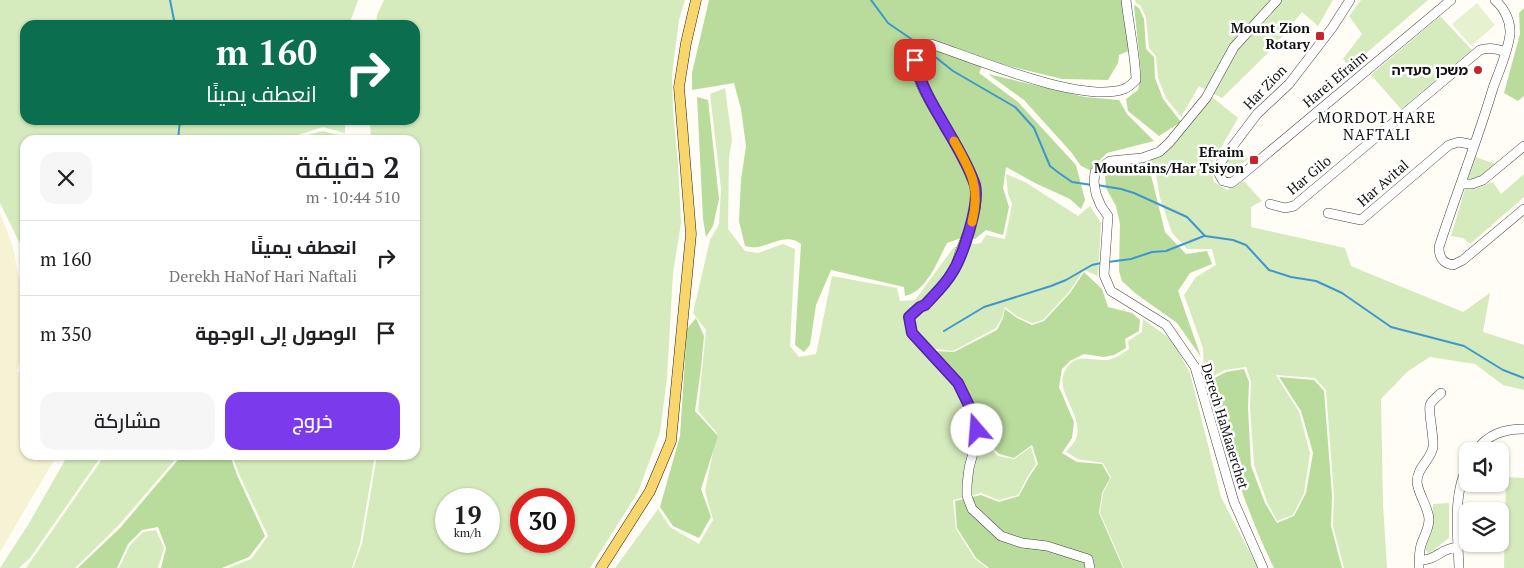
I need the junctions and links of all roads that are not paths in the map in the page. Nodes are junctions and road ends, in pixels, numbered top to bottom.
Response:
1 (696, 0) edge
2 (1126, 0) edge
3 (1277, 0) edge
4 (1450, 0) edge
5 (1495, 0) edge
6 (1347, 2) edge
7 (1505, 52) junction
8 (1474, 145) junction
9 (1524, 146) edge
10 (1238, 178) joint
11 (1461, 184) junction
12 (1270, 204) dead end
13 (1524, 209) edge
14 (1328, 213) dead end
15 (1441, 393) dead end
16 (1524, 429) edge
17 (1484, 442) edge
18 (1459, 492) edge
19 (1458, 547) junction
20 (1419, 564) edge
21 (601, 568) edge
22 (1090, 568) edge
23 (1263, 568) edge
24 (1459, 568) edge

1 - 21 main road
2 - 22 street
3 - 23 street, Derech HaMaaerchet
4 - 10 street, Harei Efraim
5 - 7 street
6 - 10 street, Har Zion
7 - 8 street
7 - 12 street, Har Gilo
8 - 11 street
8 - 14 street, Har Avital
9 - 11 street
11 - 13 street
15 - 20 street
16 - 17 street
18 - 19 street
19 - 20 street
19 - 24 street

